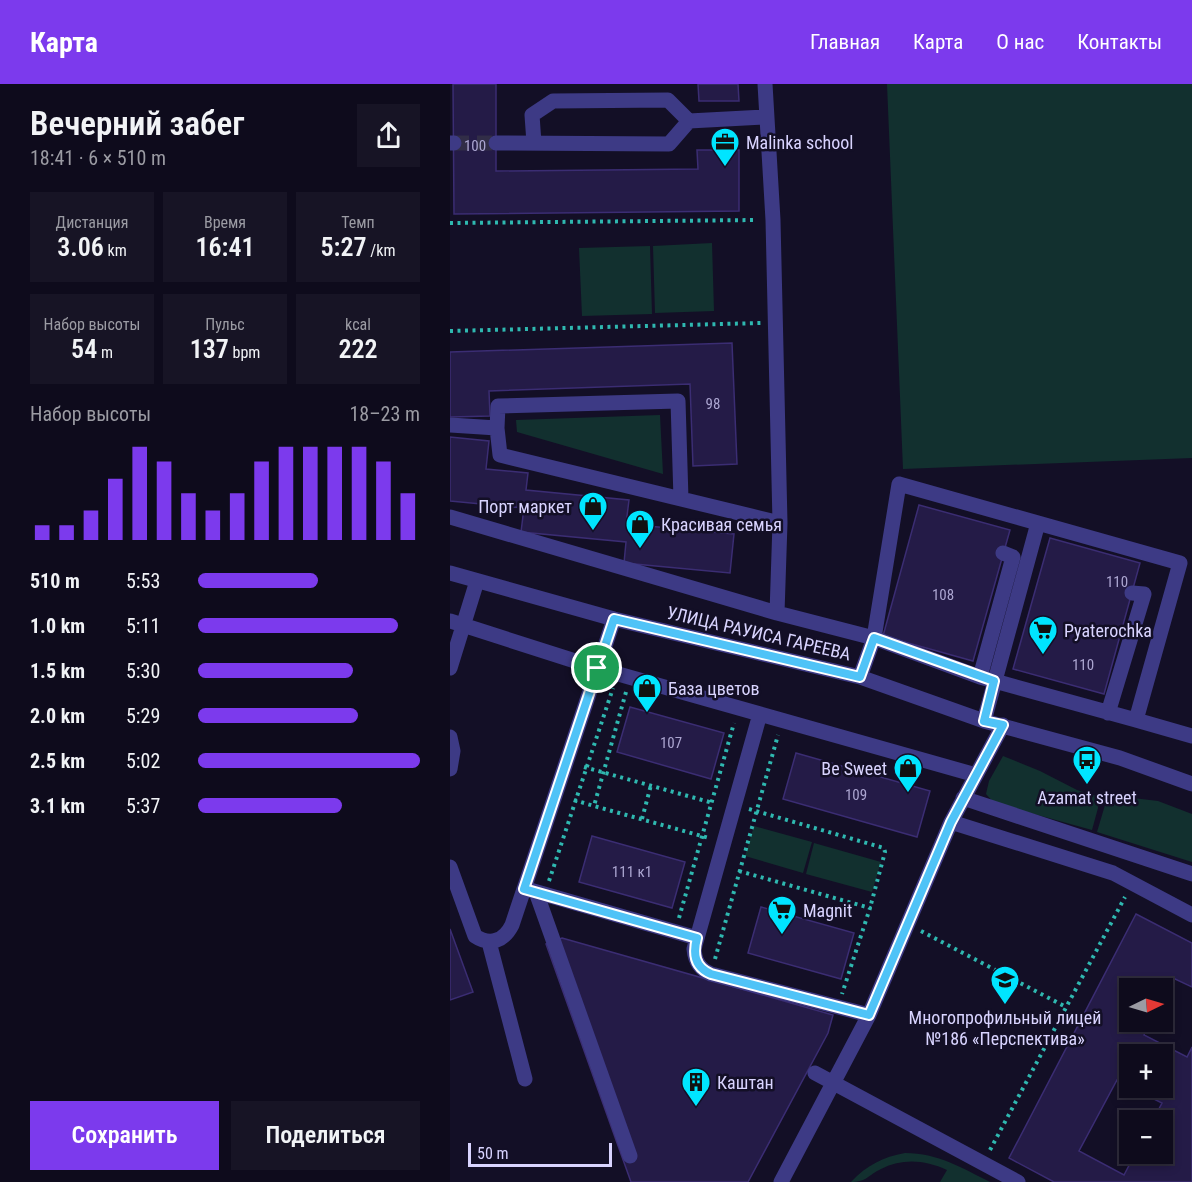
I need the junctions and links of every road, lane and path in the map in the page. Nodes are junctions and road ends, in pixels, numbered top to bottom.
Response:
1 (765, 84) edge
2 (766, 117) junction
3 (689, 121) junction
4 (496, 143) tunnel mouth
5 (534, 143) junction
6 (773, 220) junction
7 (450, 223) edge
8 (775, 323) junction
9 (450, 332) edge
10 (450, 425) edge
11 (497, 428) junction
12 (681, 499) junction
13 (450, 517) edge
14 (780, 523) junction
15 (1038, 523) junction
16 (1003, 554) dead end
17 (450, 573) edge
18 (477, 581) junction
19 (1132, 593) dead end
20 (777, 613) junction
21 (614, 619) junction
22 (457, 623) edge
23 (874, 638) junction
24 (450, 668) edge
25 (597, 668) junction
26 (624, 675) junction
27 (860, 677) junction
28 (987, 679) junction
29 (738, 708) junction
30 (1108, 713) junction
31 (760, 714) junction
32 (782, 720) junction
33 (1136, 720) junction
34 (984, 721) junction
35 (1003, 725) junction
36 (1192, 736) edge
37 (450, 737) edge
38 (566, 761) junction
39 (587, 767) junction
40 (450, 769) edge
41 (603, 772) junction
42 (976, 775) junction
43 (1192, 784) edge
44 (651, 785) junction
45 (555, 795) junction
46 (963, 798) junction
47 (576, 801) junction
48 (711, 802) junction
49 (594, 806) junction
50 (734, 807) junction
51 (756, 811) junction
52 (642, 819) junction
53 (951, 822) junction
54 (702, 836) junction
55 (724, 843) junction
56 (718, 865) junction
57 (450, 867) edge
58 (740, 871) junction
59 (1192, 874) edge
60 (1133, 884) junction
61 (535, 892) junction
62 (870, 908) junction
63 (1192, 915) edge
64 (917, 929) dead end
65 (675, 931) junction
66 (697, 938) junction
67 (489, 942) junction
68 (711, 974) junction
69 (838, 1006) junction
70 (1066, 1007) junction
71 (869, 1015) junction
72 (814, 1073) dead end
73 (525, 1079) dead end
74 (833, 1083) junction
75 (630, 1156) dead end
76 (983, 1163) junction
77 (781, 1182) edge
78 (1018, 1182) edge

1 - 2 street
2 - 3 street
2 - 6 street
3 - 5 street
3 - 5 street
4 - 5 street
6 - 7 path
6 - 8 street
8 - 9 path
8 - 14 street
10 - 11 street
11 - 12 street
11 - 12 street
12 - 14 street
13 - 20 street
14 - 20 street
15 - 23 street
15 - 28 street
15 - 33 street
16 - 28 street
17 - 18 street, УЛИЦА РАУИСА ГАРЕЕВА
18 - 21 street, УЛИЦА РАУИСА ГАРЕЕВА
18 - 22 street
19 - 30 street
20 - 23 street
21 - 25 street
21 - 27 street, УЛИЦА РАУИСА ГАРЕЕВА
22 - 24 street
22 - 25 street
23 - 27 street
23 - 28 street
25 - 26 street
25 - 38 street
26 - 29 street
26 - 39 path
26 - 41 path
27 - 34 street, УЛИЦА РАУИСА ГАРЕЕВА
28 - 30 street
28 - 34 street
29 - 31 street
29 - 48 path
30 - 33 street
31 - 32 street
31 - 50 street
32 - 42 street
32 - 51 path
33 - 36 street
34 - 35 street, УЛИЦА РАУИСА ГАРЕЕВА
35 - 42 street
35 - 43 street, УЛИЦА РАУИСА ГАРЕЕВА
37 - 40 street
38 - 39 path
38 - 45 street
39 - 41 path
39 - 47 path
41 - 44 path
41 - 49 path
42 - 46 street
44 - 48 path
44 - 52 path
45 - 47 path
45 - 61 street
46 - 53 street
46 - 59 street
47 - 49 path
47 - 61 path
48 - 50 path
48 - 54 path
49 - 52 path
50 - 51 path
50 - 55 street
51 - 58 path
51 - 62 path
52 - 54 path
53 - 60 street
53 - 71 street
54 - 55 path
54 - 65 path
55 - 56 street
56 - 58 path
56 - 66 street
57 - 67 street
58 - 62 path
58 - 68 path
60 - 63 street
60 - 70 path
61 - 65 street
61 - 67 street
61 - 75 street
62 - 69 path
64 - 70 path
65 - 66 street
66 - 68 street
67 - 73 street
68 - 69 street
69 - 71 street
70 - 76 path
71 - 74 street
72 - 74 street
74 - 76 street
74 - 77 street
76 - 78 street

